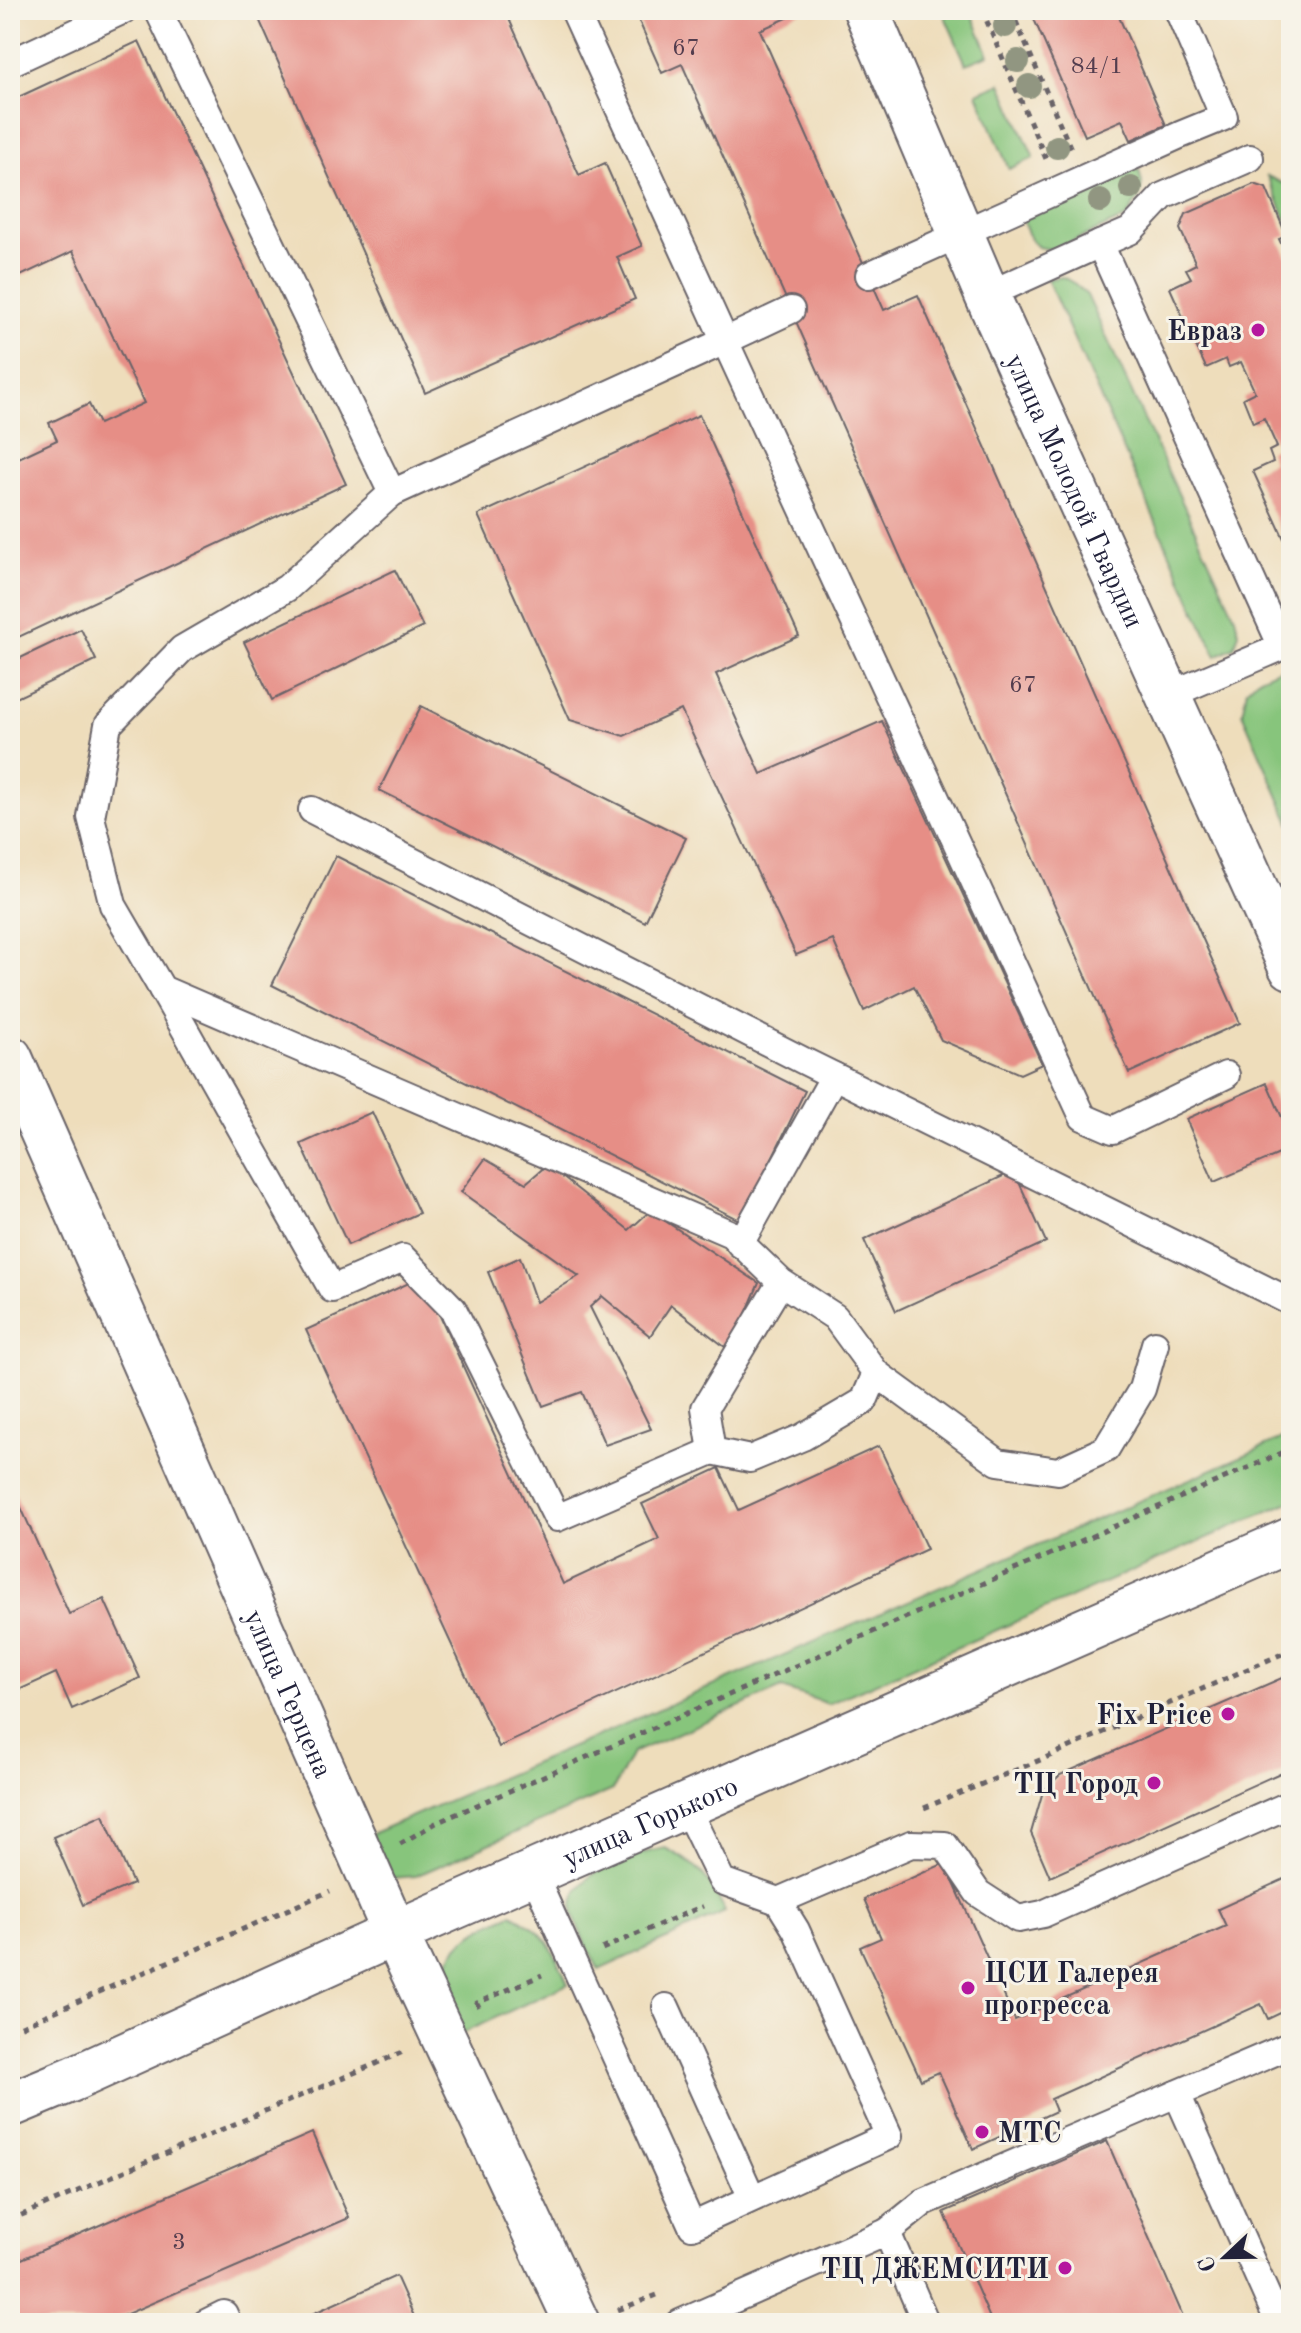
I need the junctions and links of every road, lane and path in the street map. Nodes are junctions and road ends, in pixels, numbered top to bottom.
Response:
1 (124, 10) edge
2 (158, 10) edge
3 (574, 10) edge
4 (866, 10) edge
5 (982, 10) edge
6 (1011, 10) edge
7 (1178, 10) edge
8 (10, 63) edge
9 (1250, 158) dead end
10 (1076, 159) dead end
11 (1051, 169) dead end
12 (960, 233) junction
13 (1100, 244) junction
14 (869, 275) dead end
15 (987, 295) junction
16 (791, 310) dead end
17 (725, 341) junction
18 (392, 493) junction
19 (1286, 645) edge
20 (1167, 696) junction
21 (312, 810) dead end
22 (1291, 967) edge
23 (162, 989) junction
24 (10, 1058) edge
25 (1226, 1075) dead end
26 (834, 1076) junction
27 (740, 1244) junction
28 (781, 1282) junction
29 (1291, 1302) edge
30 (1155, 1344) dead end
31 (876, 1373) junction
32 (1291, 1449) edge
33 (712, 1451) junction
34 (1291, 1540) edge
35 (1291, 1804) edge
36 (685, 1805) junction
37 (393, 1849) dead end
38 (533, 1873) junction
39 (335, 1889) dead end
40 (778, 1901) junction
41 (395, 1933) junction
42 (666, 2007) dead end
43 (10, 2031) edge
44 (1291, 2045) edge
45 (410, 2065) dead end
46 (1177, 2094) junction
47 (10, 2105) edge
48 (752, 2198) junction
49 (10, 2220) edge
50 (887, 2232) junction
51 (206, 2323) edge
52 (228, 2323) edge
53 (577, 2323) edge
54 (680, 2323) edge
55 (926, 2323) edge
56 (1279, 2323) edge

1 - 8 lane
2 - 18 lane
3 - 17 lane
4 - 12 street, улица Молодой Гвардии
5 - 11 path
6 - 10 path
7 - 12 lane
9 - 13 lane
12 - 14 lane
12 - 15 street, улица Молодой Гвардии
13 - 15 lane
13 - 19 lane
15 - 20 street, улица Молодой Гвардии
16 - 17 lane
17 - 18 lane
17 - 25 lane
18 - 23 lane
19 - 20 lane
20 - 22 street, улица Молодой Гвардии
21 - 26 lane
23 - 27 lane
23 - 33 lane
24 - 41 street, улица Герцена
26 - 27 lane
26 - 29 lane
27 - 28 lane
28 - 31 lane
28 - 33 lane
30 - 31 lane
31 - 33 lane
32 - 37 path
34 - 36 street, улица Горького
35 - 40 lane
36 - 38 street, улица Горького
36 - 40 lane
38 - 41 street, улица Горького
38 - 48 lane
39 - 43 path
40 - 48 lane
41 - 47 street, улица Горького
41 - 53 street, улица Герцена
42 - 48 lane
44 - 46 lane
45 - 49 path
46 - 50 lane
46 - 56 lane
50 - 54 lane
50 - 55 lane
51 - 52 lane

